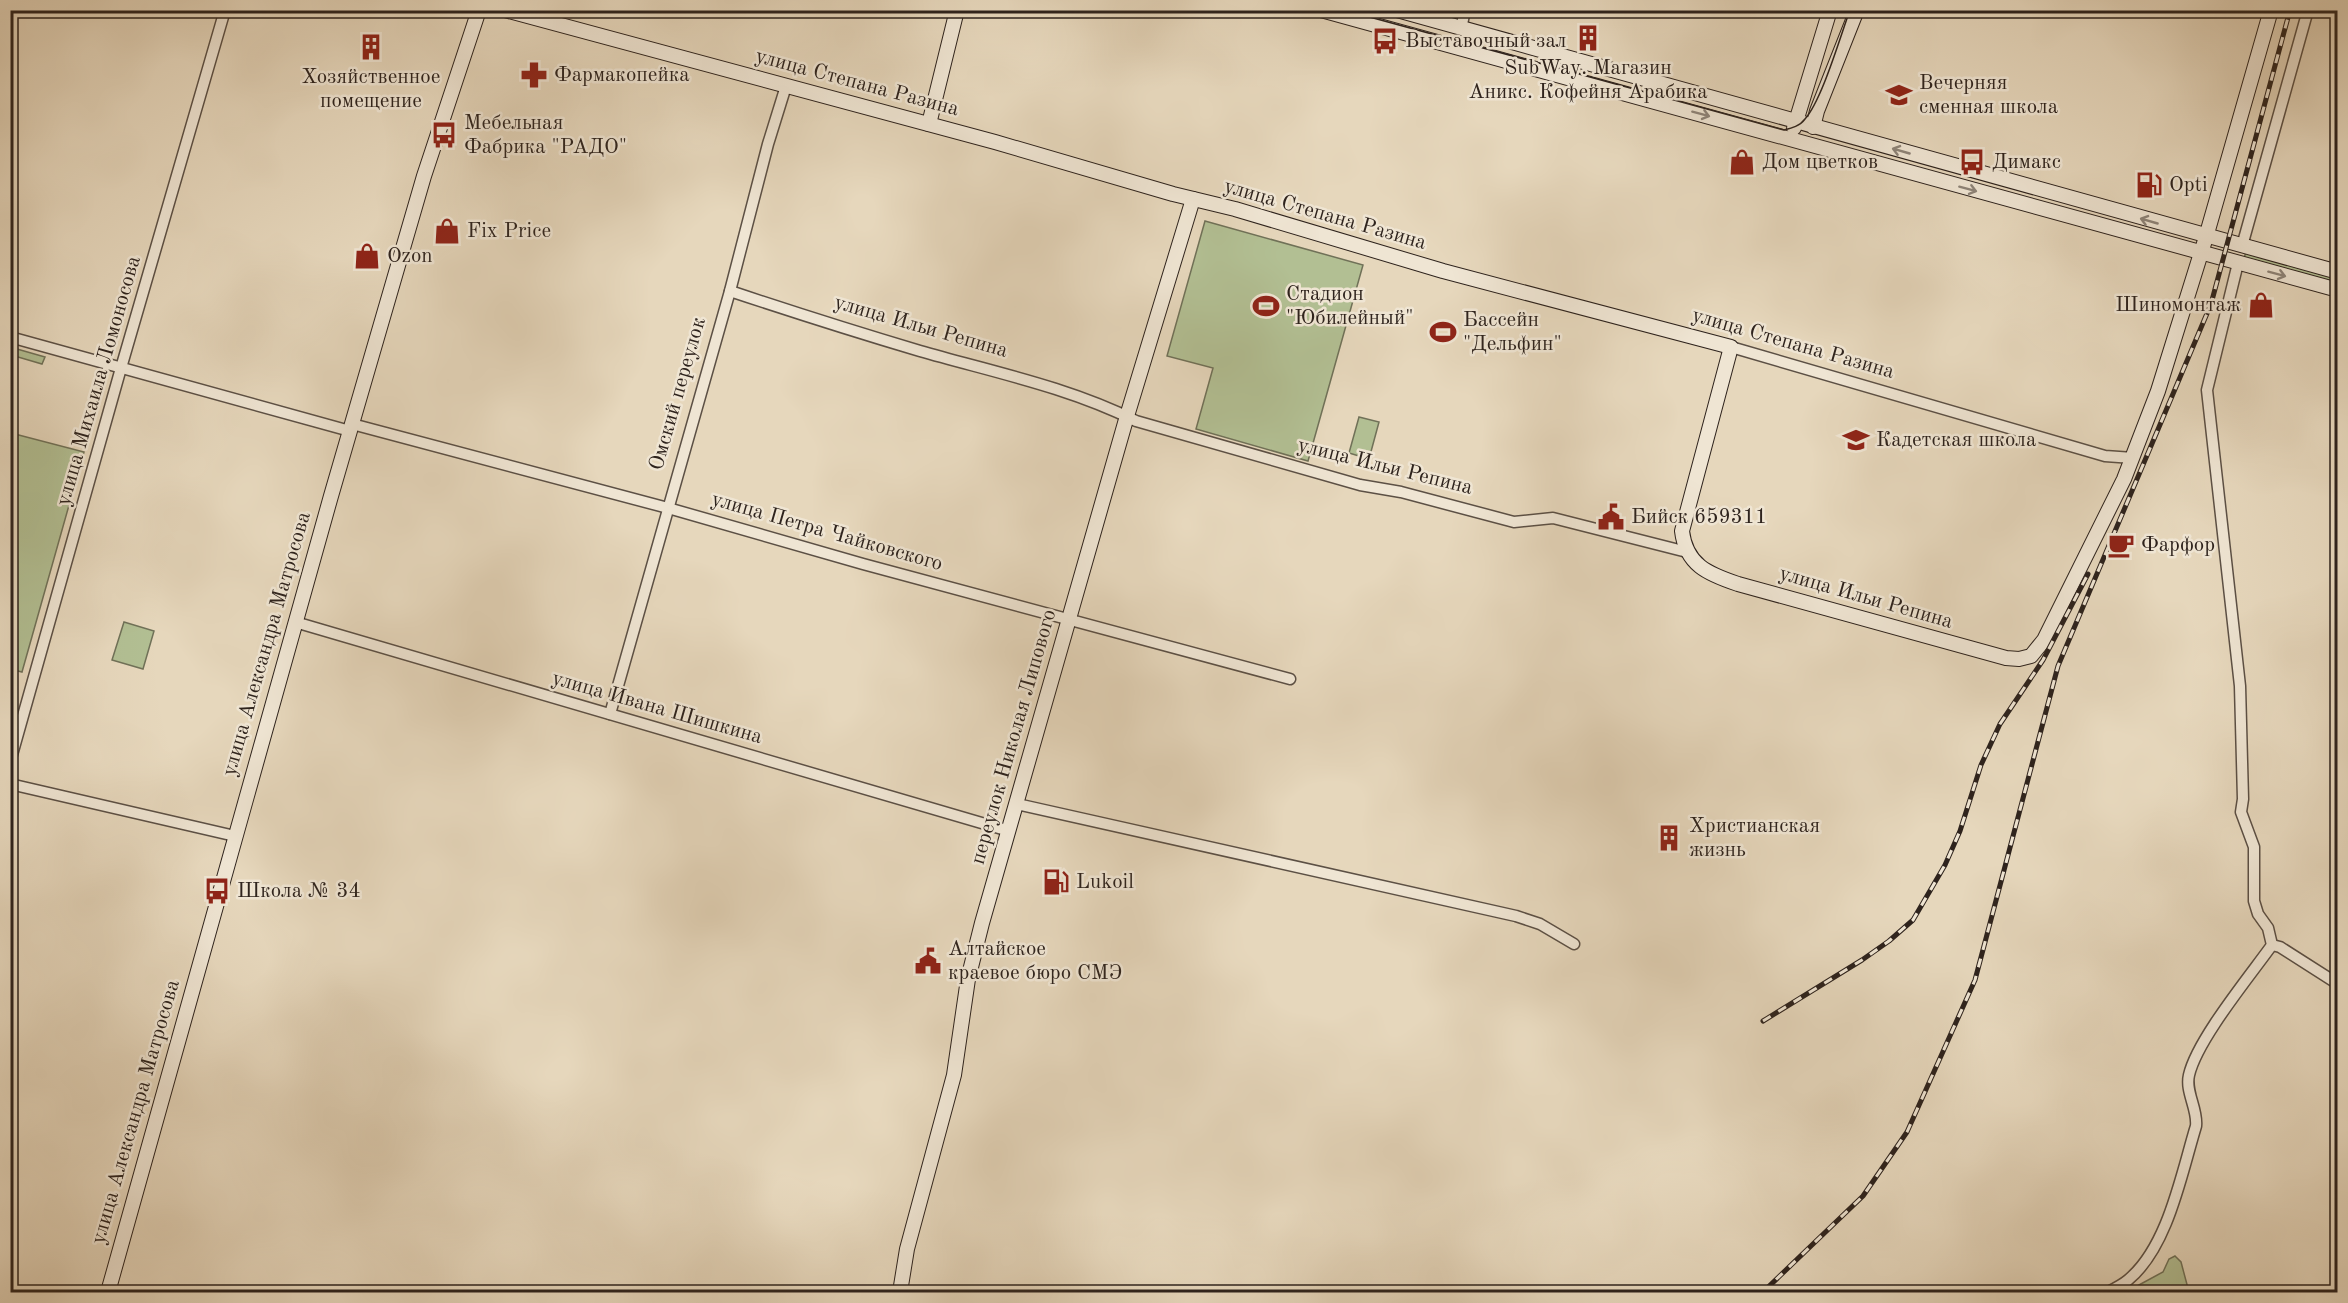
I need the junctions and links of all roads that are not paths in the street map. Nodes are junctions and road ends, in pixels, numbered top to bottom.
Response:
1 (225, 10) edge
2 (479, 10) edge
3 (957, 10) edge
4 (1321, 10) edge
5 (1397, 10) edge
6 (1465, 10) edge
7 (1830, 10) edge
8 (1857, 10) edge
9 (2271, 10) edge
10 (2308, 10) edge
11 (509, 11) edge
12 (1461, 29) junction
13 (786, 86) junction
14 (1796, 122) junction
15 (929, 124) junction
16 (1813, 127) junction
17 (1790, 139) junction
18 (1939, 162) junction
19 (1933, 180) junction
20 (1193, 199) junction
21 (2122, 213) junction
22 (2116, 230) junction
23 (2206, 237) junction
24 (2242, 246) junction
25 (2201, 253) junction
26 (2238, 263) junction
27 (2337, 272) edge
28 (2337, 290) edge
29 (729, 291) junction
30 (10, 337) edge
31 (1731, 347) junction
32 (121, 368) junction
33 (1127, 416) junction
34 (351, 428) junction
35 (2133, 458) junction
36 (668, 507) junction
37 (1687, 552) junction
38 (1070, 618) junction
39 (295, 622) junction
40 (1290, 679) dead end
41 (610, 714) junction
42 (10, 762) edge
43 (10, 784) edge
44 (1017, 804) junction
45 (1009, 831) junction
46 (236, 836) junction
47 (1574, 944) dead end
48 (2272, 945) junction
49 (2337, 984) edge
50 (108, 1293) edge
51 (900, 1293) edge
52 (2108, 1293) edge

1 - 32 street, улица Михаила Ломоносова
2 - 34 street, улица Александра Матросова
3 - 15 street
4 -> 17 street
5 - 12 street
6 - 12 street
7 - 14 street
8 - 16 street
9 - 23 street
10 - 24 street
11 - 13 street, улица Степана Разина
12 - 14 street
13 - 15 street, улица Степана Разина
13 - 29 street, Омский переулок
14 - 16 street
14 - 17 street
15 - 20 street, улица Степана Разина
18 -> 16 street
17 - 19 street
18 - 19 street
18 - 21 street
19 -> 22 street
20 - 31 street, улица Степана Разина
20 - 33 street, переулок Николая Липового
21 - 22 street
23 -> 21 street
22 - 25 street
23 - 24 street
23 - 25 street
24 - 26 street
24 - 27 street
25 - 26 street
25 - 35 street
26 -> 28 street
26 - 48 street
29 - 33 street, улица Ильи Репина
29 - 36 street, Омский переулок
30 - 32 street, улица Петра Чайковского
31 - 35 street, улица Степана Разина
31 - 37 street
32 - 34 street, улица Петра Чайковского
32 - 42 street, улица Михаила Ломоносова
33 - 37 street, улица Ильи Репина
33 - 38 street, переулок Николая Липового
34 - 36 street, улица Петра Чайковского
34 - 39 street, улица Александра Матросова
35 - 37 street, улица Ильи Репина
36 - 38 street, улица Петра Чайковского
36 - 41 street, Омский переулок
38 - 40 street, улица Петра Чайковского
38 - 44 street, переулок Николая Липового
39 - 41 street, улица Ивана Шишкина
39 - 46 street, улица Александра Матросова
41 - 45 street, улица Ивана Шишкина
43 - 46 street
44 - 45 street, переулок Николая Липового
44 - 47 street
45 - 51 street, переулок Николая Липового
46 - 50 street, улица Александра Матросова
48 - 49 street
48 - 52 street

